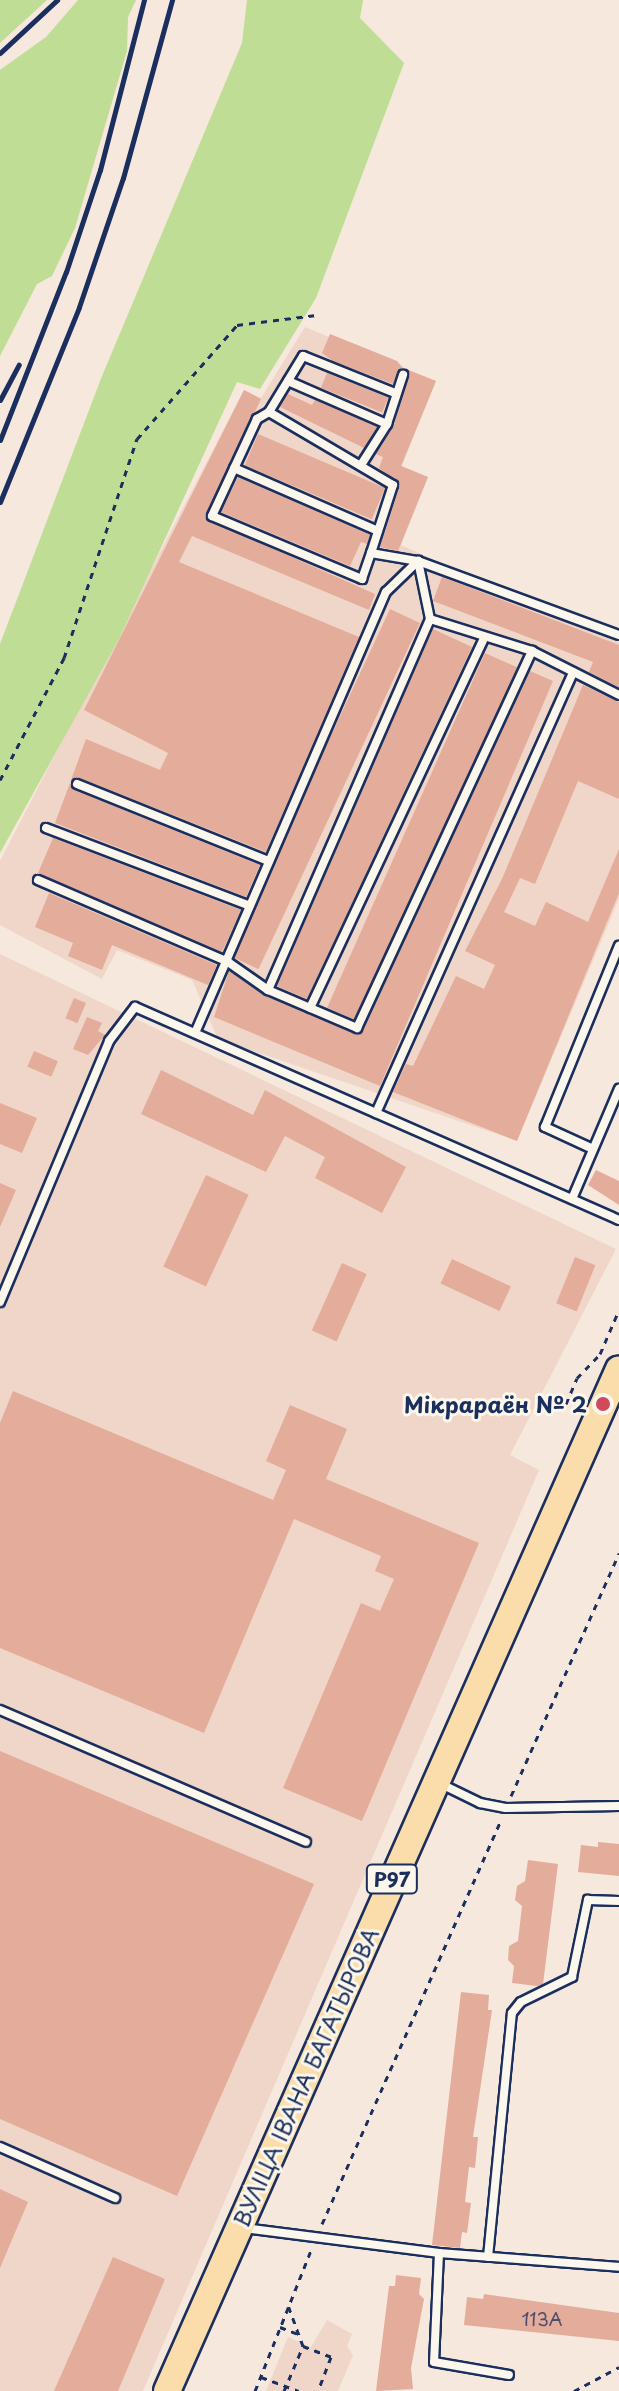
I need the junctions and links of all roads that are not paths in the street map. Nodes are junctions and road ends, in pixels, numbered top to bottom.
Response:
1 (403, 375) dead end
2 (288, 381) junction
3 (395, 393) junction
4 (269, 412) junction
5 (387, 424) junction
6 (361, 465) junction
7 (234, 468) junction
8 (378, 531) junction
9 (371, 553) junction
10 (418, 561) junction
11 (430, 619) junction
12 (619, 635) edge
13 (484, 638) junction
14 (532, 651) junction
15 (573, 672) junction
16 (619, 695) edge
17 (77, 784) dead end
18 (46, 828) dead end
19 (269, 861) junction
20 (38, 880) dead end
21 (250, 906) junction
22 (619, 946) edge
23 (228, 962) junction
24 (268, 990) junction
25 (310, 1008) junction
26 (195, 1033) junction
27 (619, 1089) edge
28 (376, 1113) junction
29 (593, 1149) junction
30 (572, 1199) junction
31 (619, 1220) edge
32 (0, 1302) edge
33 (619, 1369) edge
34 (0, 1710) edge
35 (435, 1781) junction
36 (619, 1806) edge
37 (306, 1842) dead end
38 (619, 1901) edge
39 (0, 2147) edge
40 (115, 2198) dead end
41 (239, 2227) junction
42 (439, 2253) junction
43 (488, 2257) junction
44 (619, 2267) edge
45 (509, 2375) dead end
46 (167, 2391) edge

1 - 3 lane
2 - 3 lane
2 - 4 lane
2 - 5 lane
3 - 5 lane
4 - 6 lane
4 - 7 lane
5 - 6 lane
6 - 8 lane
7 - 8 lane
7 - 9 lane
8 - 9 lane
9 - 10 lane
10 - 11 lane
10 - 12 lane
10 - 19 lane
11 - 13 lane
11 - 24 lane
13 - 14 lane
13 - 25 lane
14 - 15 lane
14 - 25 lane
15 - 16 lane
15 - 28 lane
17 - 19 lane
18 - 21 lane
19 - 21 lane
20 - 23 lane
21 - 23 lane
22 - 29 lane
23 - 24 lane
23 - 26 lane
24 - 25 lane
26 - 28 lane
26 - 32 lane
27 - 29 lane
28 - 30 lane
29 - 30 lane
30 - 31 lane
33 - 35 main road, ВУЛІЦА ІВАНА БАГАТЫРОВА / Р97
34 - 37 lane
35 - 36 lane
35 - 41 main road, ВУЛІЦА ІВАНА БАГАТЫРОВА / Р97
38 - 43 lane
39 - 40 lane
41 - 42 lane
41 - 46 main road, ВУЛІЦА ІВАНА БАГАТЫРОВА / Р97
42 - 43 lane
42 - 45 lane
43 - 44 lane

